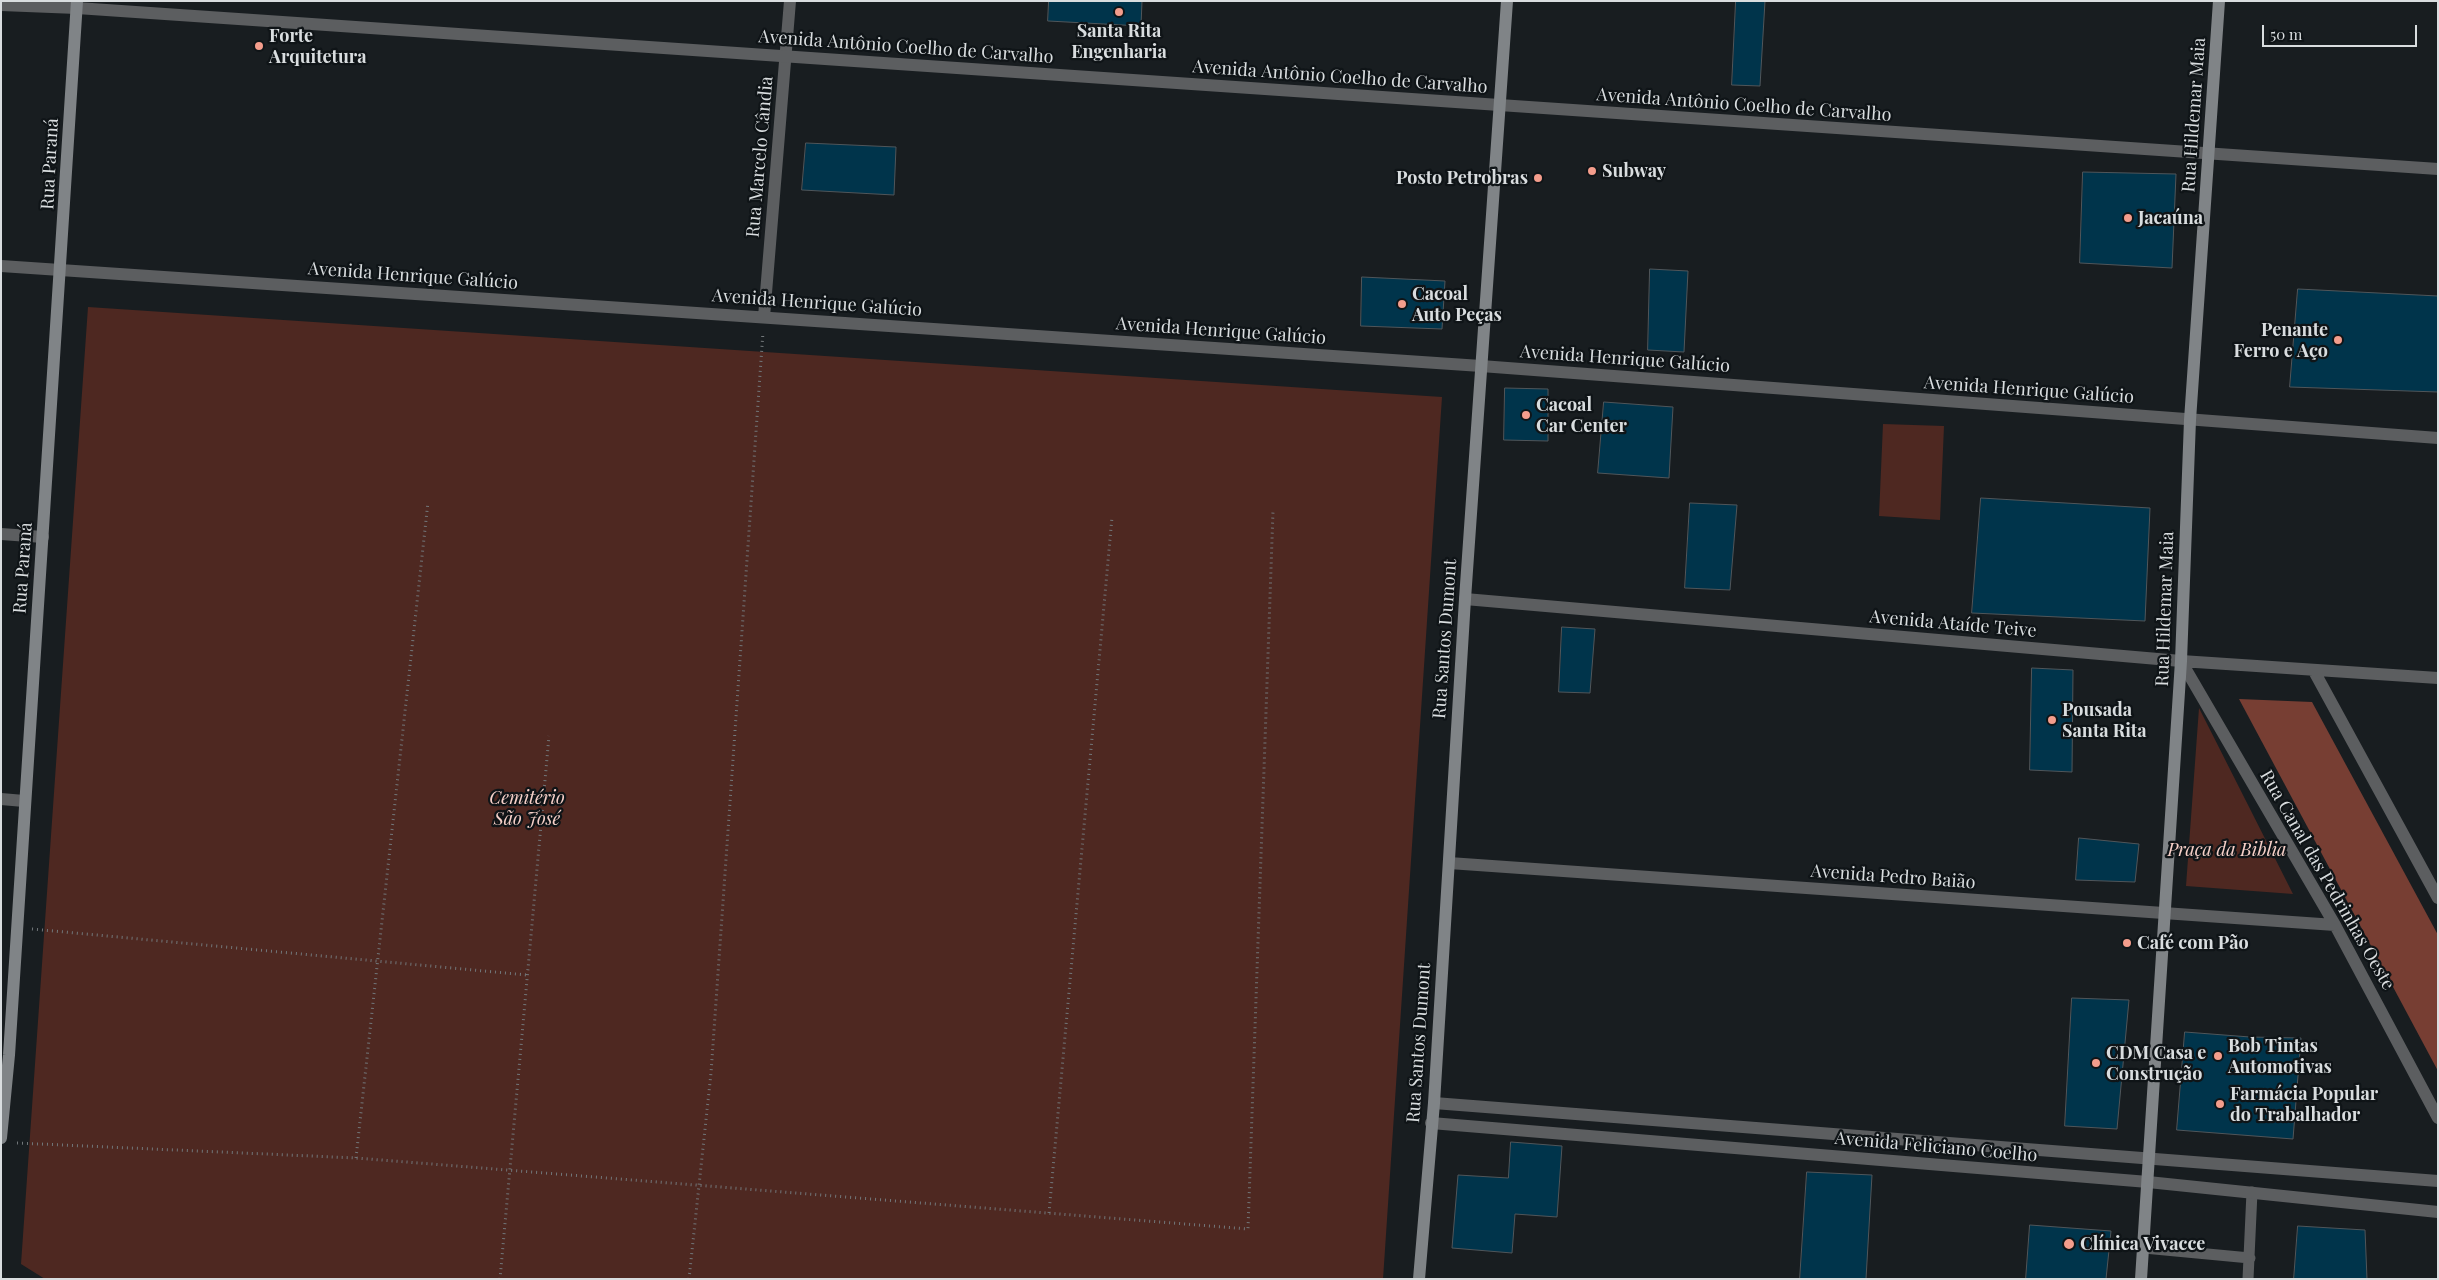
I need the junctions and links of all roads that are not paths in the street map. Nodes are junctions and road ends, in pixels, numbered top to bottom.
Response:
1 (790, 1) edge
2 (1507, 1) edge
3 (2220, 1) edge
4 (1, 5) edge
5 (77, 5) edge
6 (786, 56) junction
7 (1500, 106) junction
8 (2209, 154) junction
9 (2438, 169) edge
10 (1, 266) edge
11 (61, 270) junction
12 (764, 317) junction
13 (1481, 366) junction
14 (2190, 420) junction
15 (2438, 438) edge
16 (1, 534) edge
17 (43, 537) junction
18 (1465, 599) junction
19 (2180, 661) junction
20 (2314, 671) junction
21 (2438, 678) edge
22 (1, 799) edge
23 (24, 801) junction
24 (1449, 863) junction
25 (2438, 898) edge
26 (2166, 914) junction
27 (2336, 925) junction
28 (5, 1055) edge
29 (1434, 1102) junction
30 (2438, 1118) edge
31 (1431, 1123) junction
32 (6, 1140) edge
33 (2149, 1158) junction
34 (2438, 1181) edge
35 (2148, 1182) junction
36 (2252, 1192) junction
37 (2438, 1212) edge
38 (2144, 1248) junction
39 (2250, 1258) junction
40 (1419, 1279) edge
41 (2141, 1279) edge
42 (2248, 1279) edge

1 - 6 street, Rua Marcelo Cândia
2 - 7 main road, Rua Santos Dumont
3 - 8 main road, Rua Hildemar Maia
4 - 5 street, Avenida Antônio Coelho de Carvalho
5 - 6 street, Avenida Antônio Coelho de Carvalho
5 - 11 main road, Rua Paraná
6 - 7 street, Avenida Antônio Coelho de Carvalho
6 - 12 street, Rua Marcelo Cândia
7 - 8 street, Avenida Antônio Coelho de Carvalho
7 - 13 main road, Rua Santos Dumont
8 - 9 street, Avenida Antônio Coelho de Carvalho
8 - 14 main road, Rua Hildemar Maia
10 - 11 street, Avenida Henrique Galúcio
11 - 12 street, Avenida Henrique Galúcio
11 - 17 main road, Rua Paraná
12 - 13 street, Avenida Henrique Galúcio
13 - 14 street, Avenida Henrique Galúcio
13 - 18 main road, Rua Santos Dumont
14 - 15 street, Avenida Henrique Galúcio
14 - 19 main road, Rua Hildemar Maia
16 - 17 street
17 - 23 main road, Rua Paraná
18 - 19 street, Avenida Ataíde Teive
18 - 24 main road, Rua Santos Dumont
19 - 20 street, Avenida Ataíde Teive
19 - 26 main road, Rua Hildemar Maia
19 - 27 street, Rua Canal das Pedrinhas Oeste
20 - 21 street, Avenida Ataíde Teive
20 - 25 street
22 - 23 street
23 - 28 main road, Rua Paraná
24 - 26 street, Avenida Pedro Baião
24 - 29 main road, Rua Santos Dumont
26 - 27 street, Avenida Pedro Baião
26 - 33 main road, Rua Hildemar Maia
27 - 30 street, Rua Canal das Pedrinhas Oeste
28 - 32 main road, Rua Paraná
29 - 31 main road, Rua Santos Dumont
29 - 33 street, Avenida Feliciano Coelho
31 - 35 street, Avenida Feliciano Coelho
31 - 40 main road, Rua Santos Dumont
33 - 34 street, Avenida Feliciano Coelho
33 - 35 main road, Rua Hildemar Maia
35 - 36 street, Avenida Feliciano Coelho
35 - 38 main road, Rua Hildemar Maia
36 - 37 street, Avenida Feliciano Coelho
36 - 39 lane
38 - 39 lane
38 - 41 main road, Rua Hildemar Maia
39 - 42 lane

